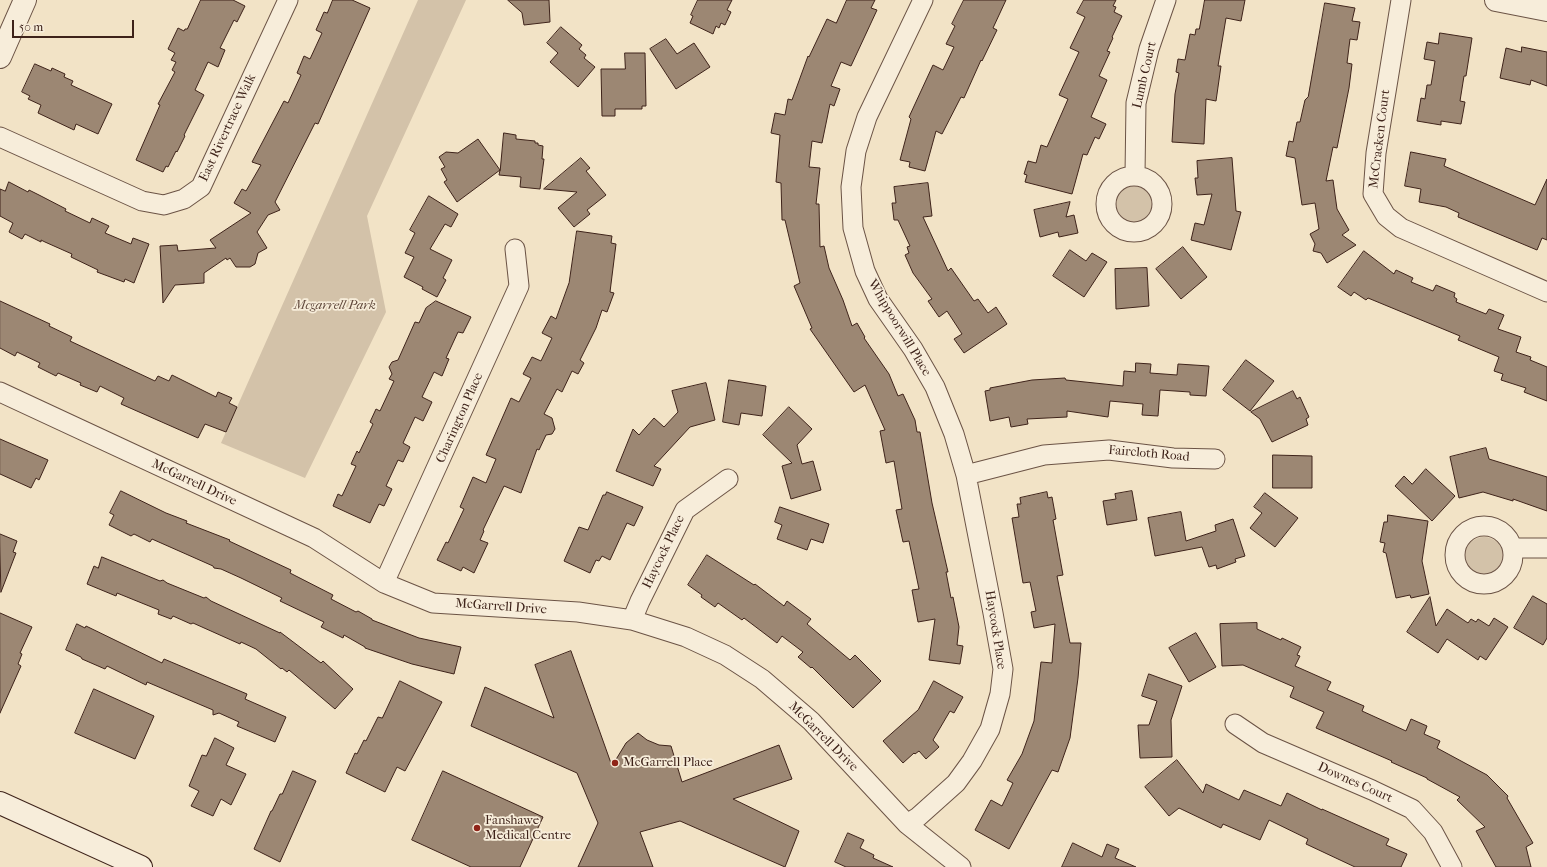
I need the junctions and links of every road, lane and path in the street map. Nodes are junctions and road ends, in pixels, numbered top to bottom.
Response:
1 (25, 0) edge
2 (288, 0) edge
3 (923, 0) edge
4 (1166, 0) edge
5 (1401, 0) edge
6 (1496, 0) edge
7 (1547, 10) edge
8 (0, 57) edge
9 (0, 137) edge
10 (1135, 175) dead end
11 (515, 249) dead end
12 (1547, 292) edge
13 (0, 392) edge
14 (1214, 459) dead end
15 (966, 474) junction
16 (728, 479) dead end
17 (1512, 548) dead end
18 (1547, 548) edge
19 (384, 584) junction
20 (632, 620) junction
21 (1235, 724) dead end
22 (0, 803) edge
23 (907, 824) junction
24 (141, 867) edge
25 (961, 867) edge
26 (1452, 867) edge

1 - 8 main road
2 - 9 street, East Rivertrace Walk
3 - 15 street, Whippoorwill Place
4 - 10 street, Lumb Court
5 - 12 street, McCracken Court
6 - 7 main road
11 - 19 street, Charington Place
13 - 19 street, McGarrell Drive
14 - 15 street, Faircloth Road
15 - 23 street, Haycock Place
16 - 20 street, Haycock Place
17 - 18 street
19 - 20 street, McGarrell Drive
20 - 23 street, McGarrell Drive
21 - 26 street, Downes Court
22 - 24 main road
23 - 25 street, McGarrell Drive

